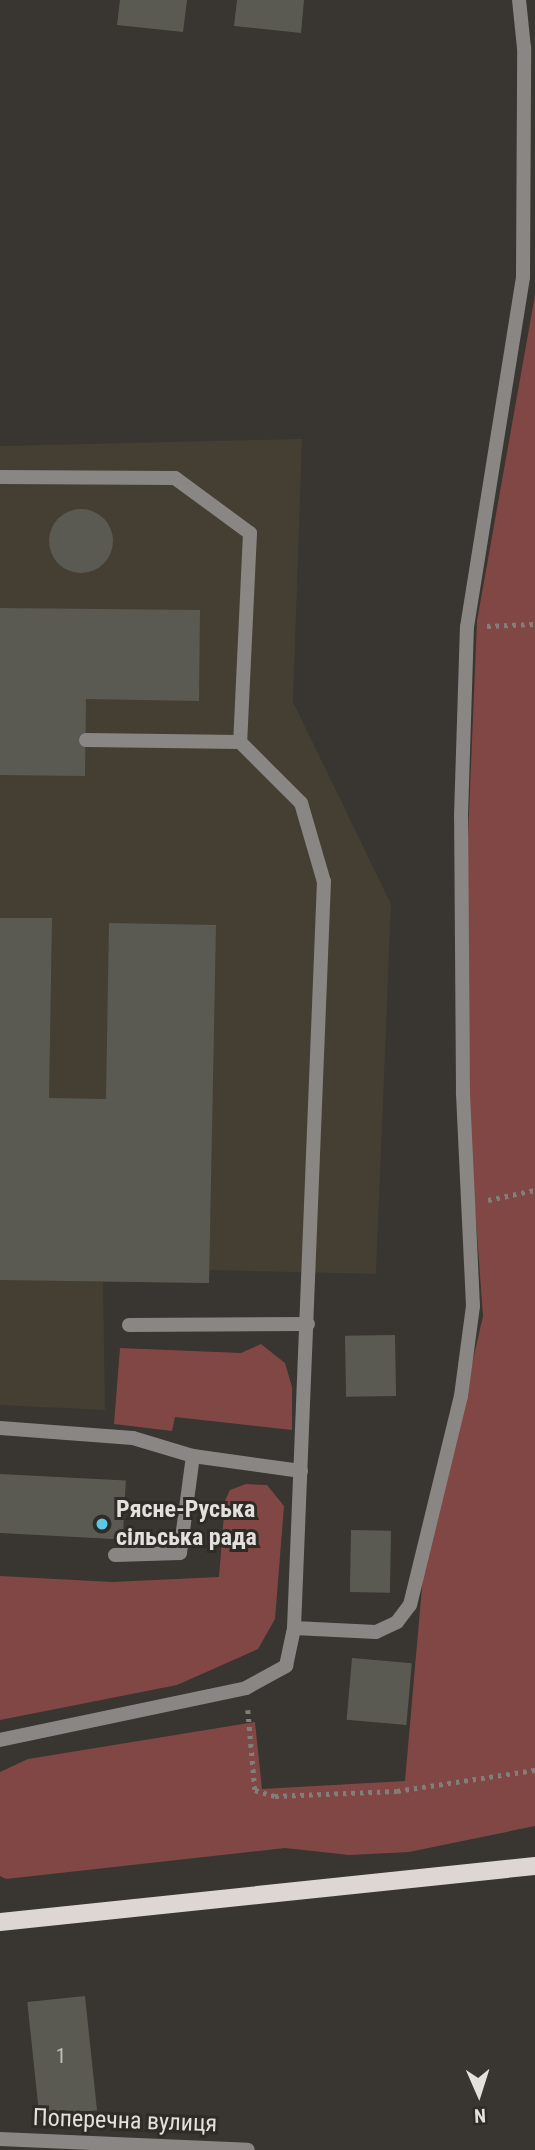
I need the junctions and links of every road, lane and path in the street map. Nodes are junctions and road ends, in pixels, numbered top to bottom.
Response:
1 (519, 0) edge
2 (0, 477) edge
3 (535, 624) edge
4 (467, 626) junction
5 (86, 740) dead end
6 (240, 742) junction
7 (535, 1190) edge
8 (468, 1204) junction
9 (308, 1324) junction
10 (129, 1325) dead end
11 (0, 1428) edge
12 (192, 1456) junction
13 (301, 1471) junction
14 (115, 1555) dead end
15 (294, 1628) junction
16 (246, 1688) junction
17 (0, 1740) edge
18 (535, 1770) edge
19 (535, 1866) edge
20 (0, 1922) edge
21 (0, 2139) edge
22 (217, 2148) edge
23 (248, 2150) edge

1 - 4 street
2 - 6 street
3 - 4 path
4 - 8 street
5 - 6 street
6 - 9 street
7 - 8 path
8 - 15 street
9 - 10 street
9 - 13 street
11 - 12 street
12 - 13 street
12 - 14 street
13 - 15 street
15 - 16 street
16 - 17 street
16 - 18 path
19 - 20 main road
21 - 22 street, Поперечна вулиця
22 - 23 street, Поперечна вулиця

